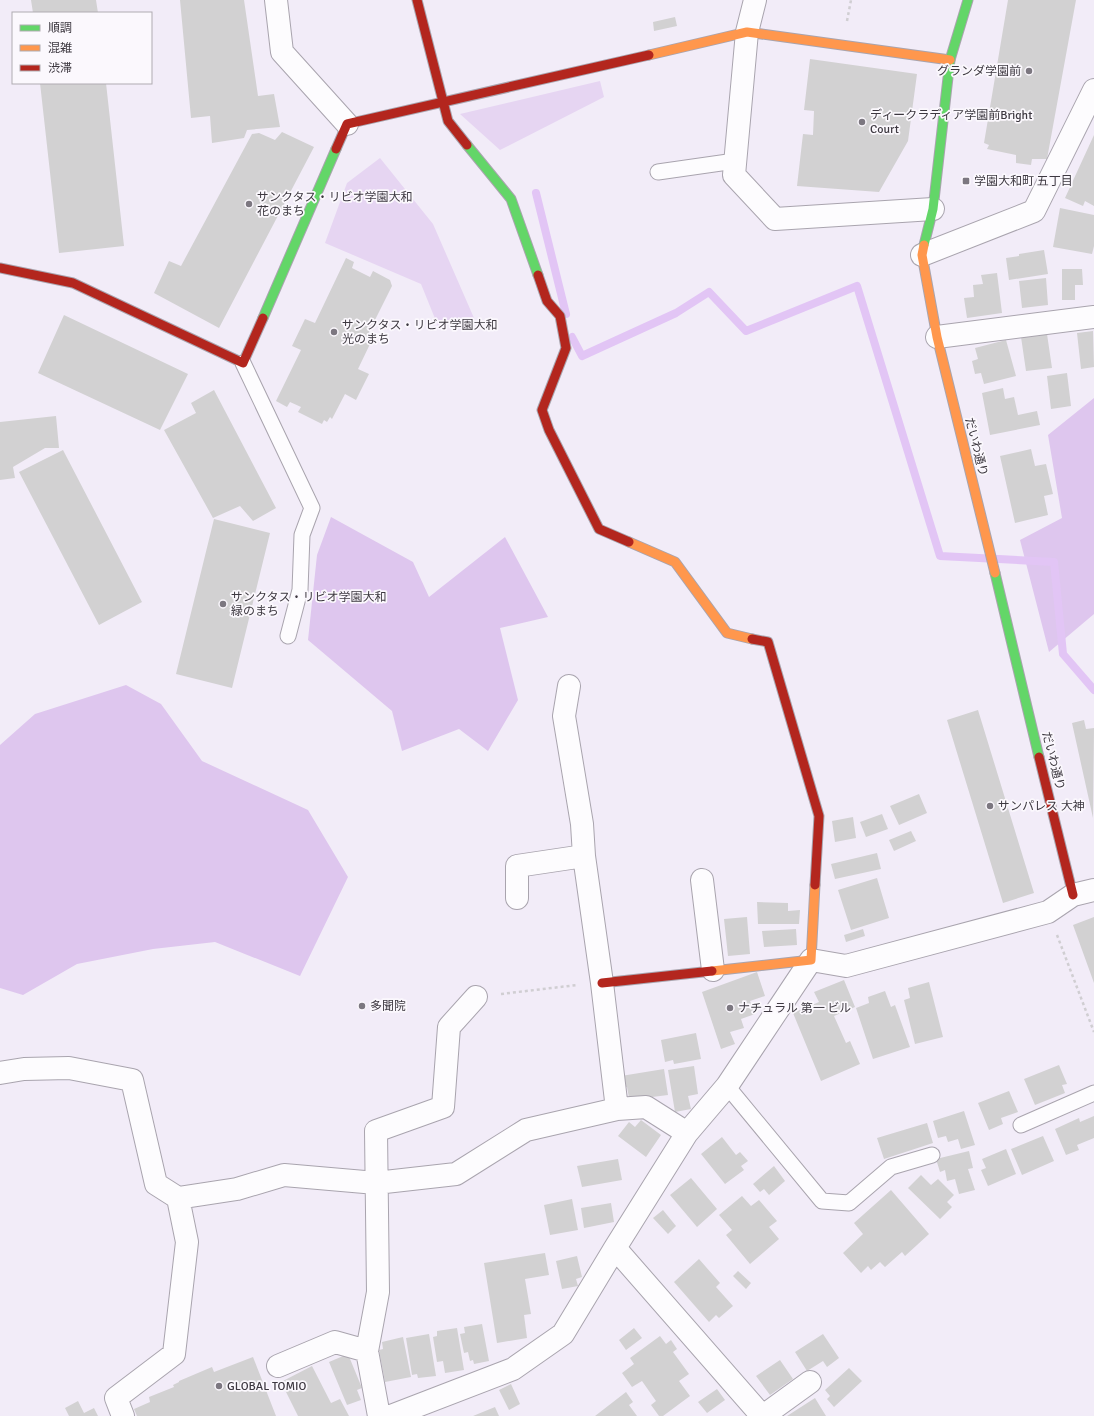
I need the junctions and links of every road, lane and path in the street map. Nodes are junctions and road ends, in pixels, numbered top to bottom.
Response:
1 (276, 0) edge
2 (417, 0) edge
3 (755, 0) edge
4 (968, 0) edge
5 (747, 32) junction
6 (950, 60) junction
7 (1094, 90) edge
8 (443, 103) junction
9 (347, 124) junction
10 (735, 161) junction
11 (658, 172) dead end
12 (933, 209) junction
13 (922, 255) junction
14 (0, 268) edge
15 (1094, 317) edge
16 (937, 337) junction
17 (243, 363) junction
18 (288, 636) dead end
19 (569, 686) dead end
20 (584, 856) junction
21 (702, 880) dead end
22 (1094, 890) edge
23 (1073, 895) junction
24 (517, 898) dead end
25 (1048, 912) junction
26 (811, 960) junction
27 (713, 970) junction
28 (602, 983) junction
29 (476, 997) joint
30 (1094, 1032) edge
31 (0, 1073) edge
32 (727, 1086) junction
33 (1094, 1093) edge
34 (617, 1109) junction
35 (1021, 1125) dead end
36 (687, 1133) junction
37 (932, 1155) dead end
38 (376, 1183) junction
39 (178, 1198) junction
40 (615, 1248) junction
41 (367, 1351) junction
42 (278, 1366) dead end
43 (810, 1382) dead end
44 (123, 1416) edge
45 (379, 1416) edge
46 (391, 1416) edge
47 (762, 1416) edge

1 - 9 street
2 - 8 street
3 - 5 street
4 - 6 street, だいわ通り
5 - 6 street
5 - 8 street
5 - 10 street
6 - 12 street, だいわ通り
7 - 13 street
8 - 9 street
8 - 26 street
9 - 17 street
10 - 11 lane
10 - 12 street
12 - 13 street, だいわ通り
13 - 16 street, だいわ通り
14 - 17 street
15 - 16 street
16 - 23 street, だいわ通り
17 - 18 lane
19 - 20 street
20 - 24 street
20 - 28 street
21 - 27 street
22 - 23 street
23 - 25 street
25 - 26 street
25 - 30 path
26 - 27 street
26 - 32 street
27 - 28 street
28 - 29 path
28 - 34 street
29 - 38 street
31 - 39 street
32 - 36 street
32 - 37 lane
33 - 35 lane
34 - 36 street
34 - 38 street
36 - 40 street
38 - 39 street
38 - 41 street
39 - 44 street
40 - 46 street
40 - 47 street
41 - 42 street
41 - 45 street
43 - 47 street

